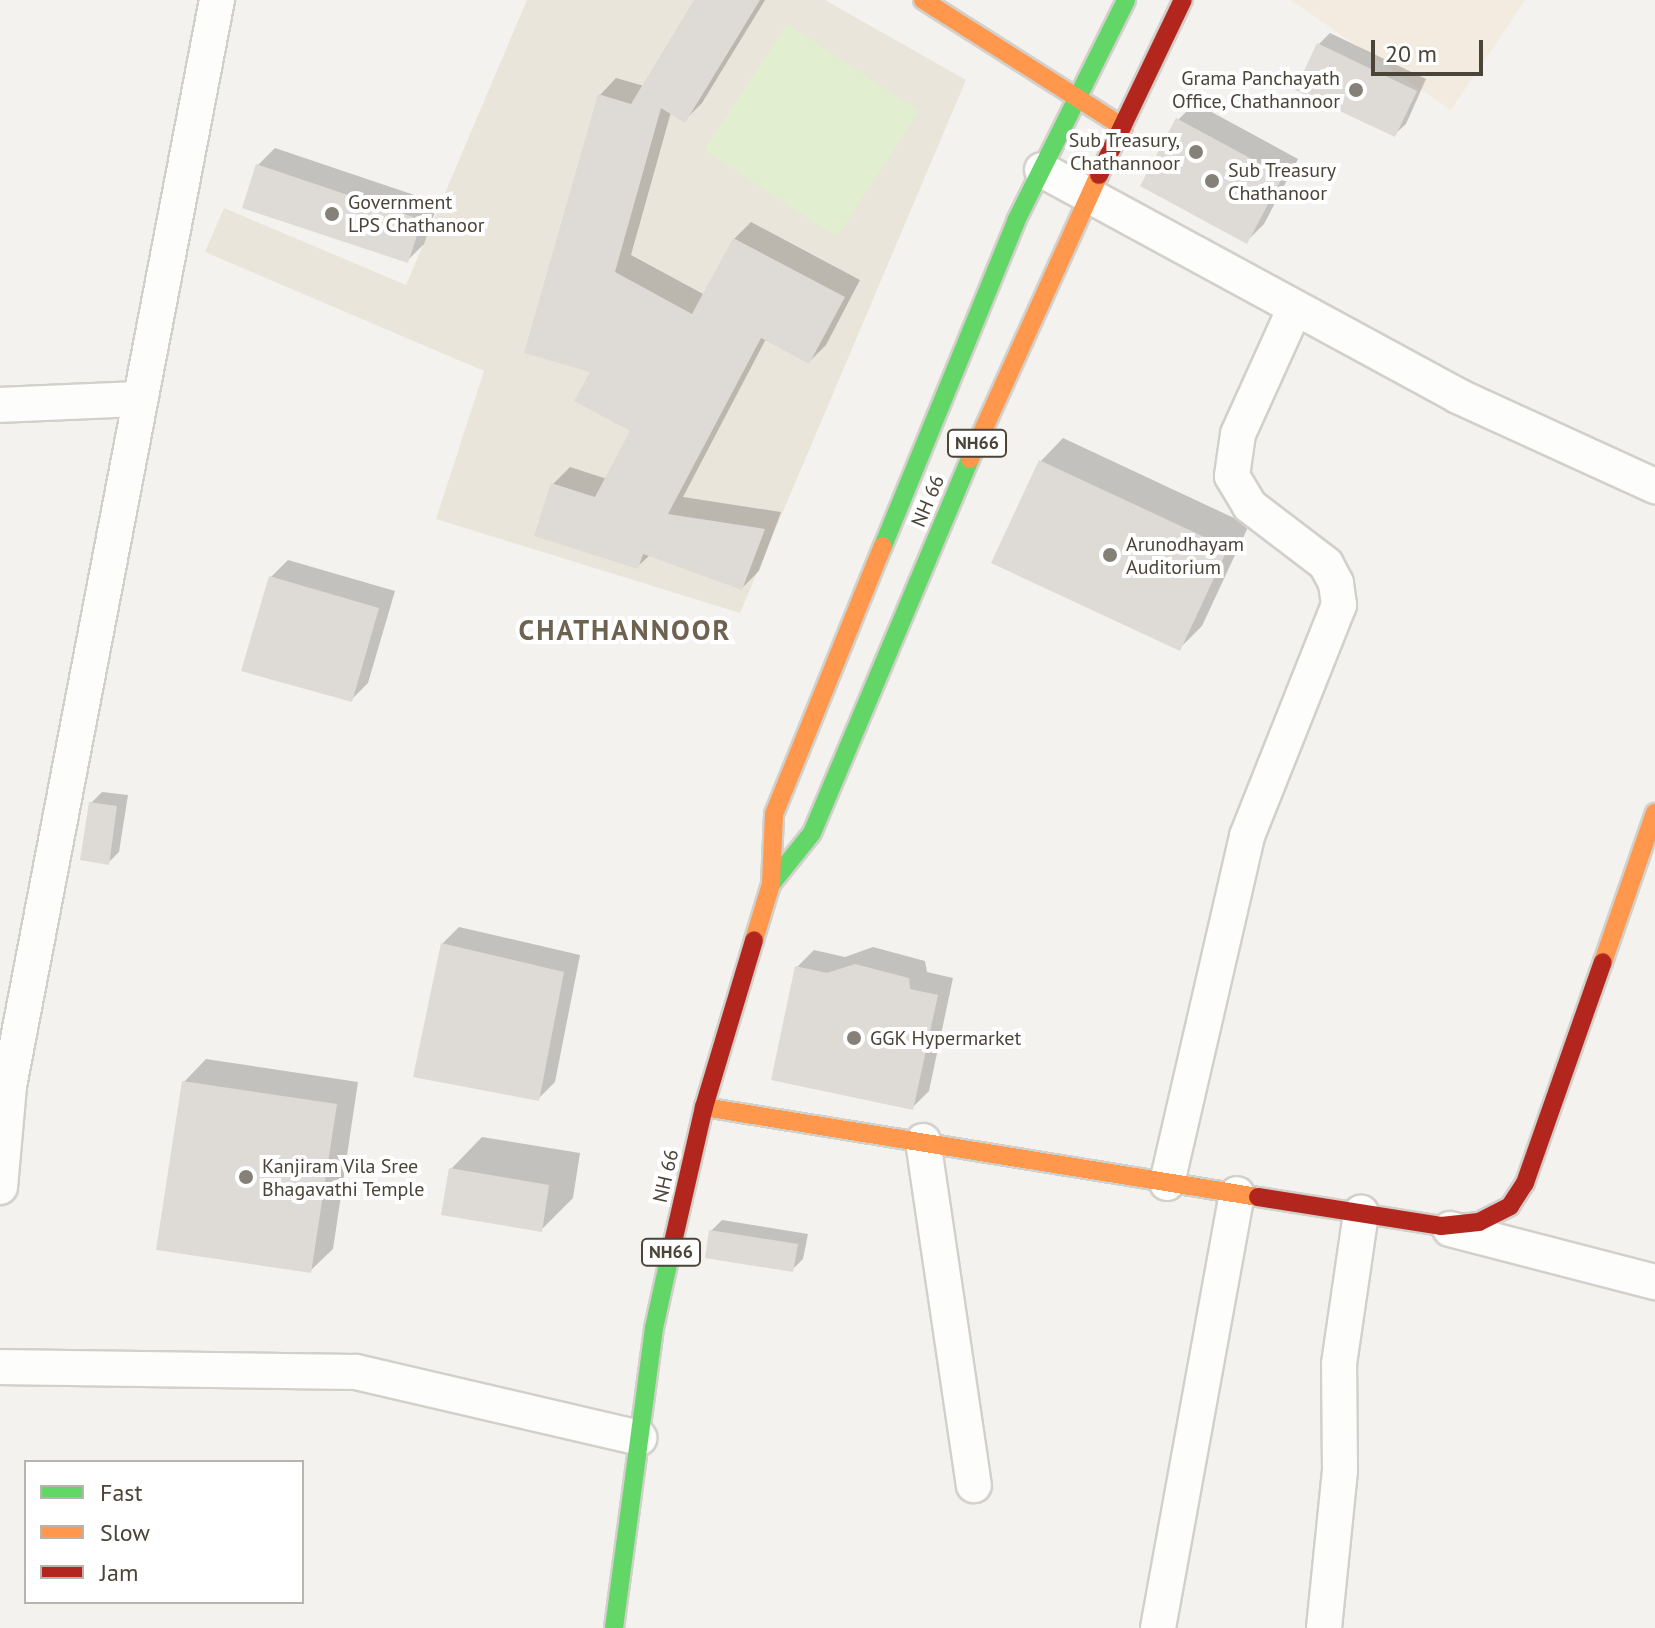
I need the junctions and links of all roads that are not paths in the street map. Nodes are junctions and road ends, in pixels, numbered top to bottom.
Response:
1 (217, 0) edge
2 (923, 0) edge
3 (1126, 0) edge
4 (1183, 0) edge
5 (1077, 100) junction
6 (1123, 127) junction
7 (1042, 170) junction
8 (1090, 196) junction
9 (1295, 308) junction
10 (139, 399) junction
11 (0, 405) edge
12 (1655, 486) edge
13 (1655, 813) edge
14 (771, 884) junction
15 (704, 1107) junction
16 (923, 1141) junction
17 (1167, 1183) junction
18 (0, 1187) edge
19 (1237, 1194) junction
20 (1361, 1213) junction
21 (1441, 1226) junction
22 (1655, 1282) edge
23 (0, 1367) edge
24 (639, 1438) junction
25 (974, 1485) dead end
26 (614, 1628) edge
27 (1158, 1628) edge
28 (1324, 1628) edge

1 - 10 street
2 - 5 main road
3 - 5 main road, NH 66 / NH66
4 - 6 main road, NH 66 / NH66
5 - 6 main road
5 - 7 main road, NH 66 / NH66
6 - 8 main road, NH 66 / NH66
7 - 8 street
7 - 14 main road, NH 66 / NH66
8 - 9 street
8 - 14 main road, NH 66 / NH66
9 - 12 street
9 - 17 street
10 - 11 street
10 - 18 street
13 - 21 main road
14 - 15 main road, NH 66 / NH66
15 - 16 main road
15 - 24 main road, NH 66 / NH66
16 - 17 main road
16 - 25 street
17 - 19 main road
19 - 20 main road
19 - 27 street
20 - 21 main road
20 - 28 street
21 - 22 street
23 - 24 street
24 - 26 main road, NH 66 / NH66

